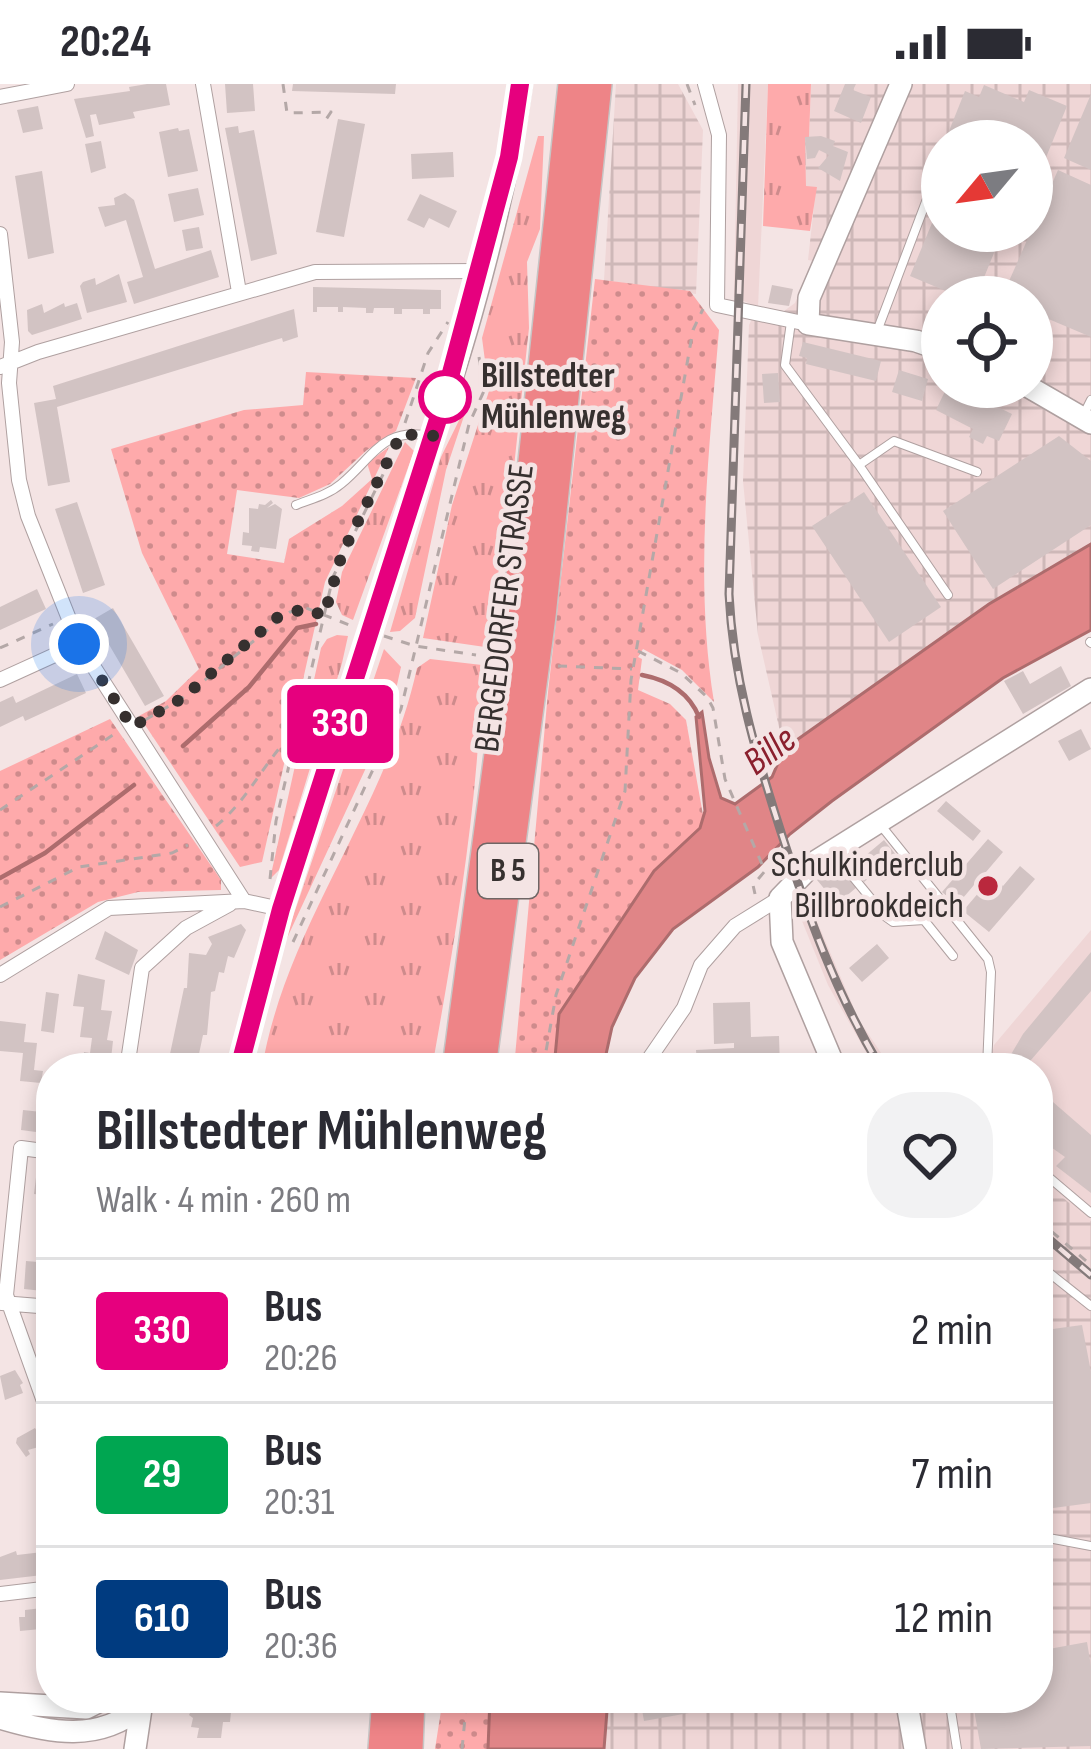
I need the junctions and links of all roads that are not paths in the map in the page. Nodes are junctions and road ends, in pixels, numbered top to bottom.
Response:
1 (67, 84) edge
2 (203, 84) edge
3 (520, 84) edge
4 (572, 84) edge
5 (598, 84) edge
6 (704, 84) edge
7 (901, 84) edge
8 (0, 97) edge
9 (921, 215) edge
10 (0, 233) edge
11 (480, 272) junction
12 (238, 292) junction
13 (800, 322) junction
14 (876, 335) junction
15 (921, 345) edge
16 (5, 365) edge
17 (1053, 398) edge
18 (1088, 414) edge
19 (433, 436) junction
20 (859, 465) junction
21 (977, 472) dead end
22 (296, 505) dead end
23 (948, 595) dead end
24 (79, 644) junction
25 (0, 680) edge
26 (1091, 689) edge
27 (878, 821) junction
28 (832, 850) junction
29 (780, 898) junction
30 (239, 902) junction
31 (281, 909) junction
32 (953, 956) dead end
33 (0, 974) edge
34 (129, 1053) edge
35 (243, 1053) edge
36 (458, 1053) edge
37 (484, 1053) edge
38 (653, 1053) edge
39 (829, 1053) edge
40 (988, 1053) edge
41 (36, 1150) edge
42 (1053, 1181) edge
43 (1091, 1213) edge
44 (1053, 1276) edge
45 (5, 1303) edge
46 (36, 1306) edge
47 (1091, 1306) edge
48 (36, 1382) edge
49 (1053, 1540) edge
50 (1091, 1546) edge
51 (36, 1590) edge
52 (0, 1594) edge
53 (0, 1703) edge
54 (36, 1706) edge
55 (64, 1713) edge
56 (109, 1713) edge
57 (132, 1713) edge
58 (140, 1713) edge
59 (385, 1713) edge
60 (411, 1713) edge
61 (909, 1713) edge
62 (952, 1713) edge
63 (0, 1718) edge
64 (60, 1741) edge
65 (106, 1743) edge
66 (135, 1749) edge
67 (382, 1749) edge
68 (409, 1749) edge
69 (915, 1749) edge
70 (958, 1749) edge

1 - 8 street
2 - 12 street
3 - 11 street
4 - 36 highway, BERGEDORFER STRASSE / B 5
5 - 37 highway, BERGEDORFER STRASSE / B 5
6 - 13 street
7 - 13 street
9 - 14 lane
10 - 16 street
11 - 12 street
11 - 19 street
12 - 16 street
13 - 14 street
13 - 20 lane
14 - 15 street
16 - 24 street
17 - 18 street
19 - 22 lane
19 - 31 street
20 - 21 lane
20 - 23 lane
24 - 25 street
24 - 30 street
26 - 27 street
27 - 28 street
27 - 40 lane
28 - 29 street
28 - 32 lane
29 - 38 street
29 - 39 street
30 - 31 street
30 - 33 street
30 - 34 street
31 - 35 street
41 - 45 street
42 - 43 lane
44 - 47 lane
45 - 46 street
45 - 48 street
49 - 50 lane
51 - 52 street
53 - 54 street
55 - 65 street
56 - 65 street
57 - 65 street
58 - 66 street
59 - 67 highway
60 - 68 highway
61 - 69 street
62 - 70 lane
63 - 64 street
64 - 65 street

